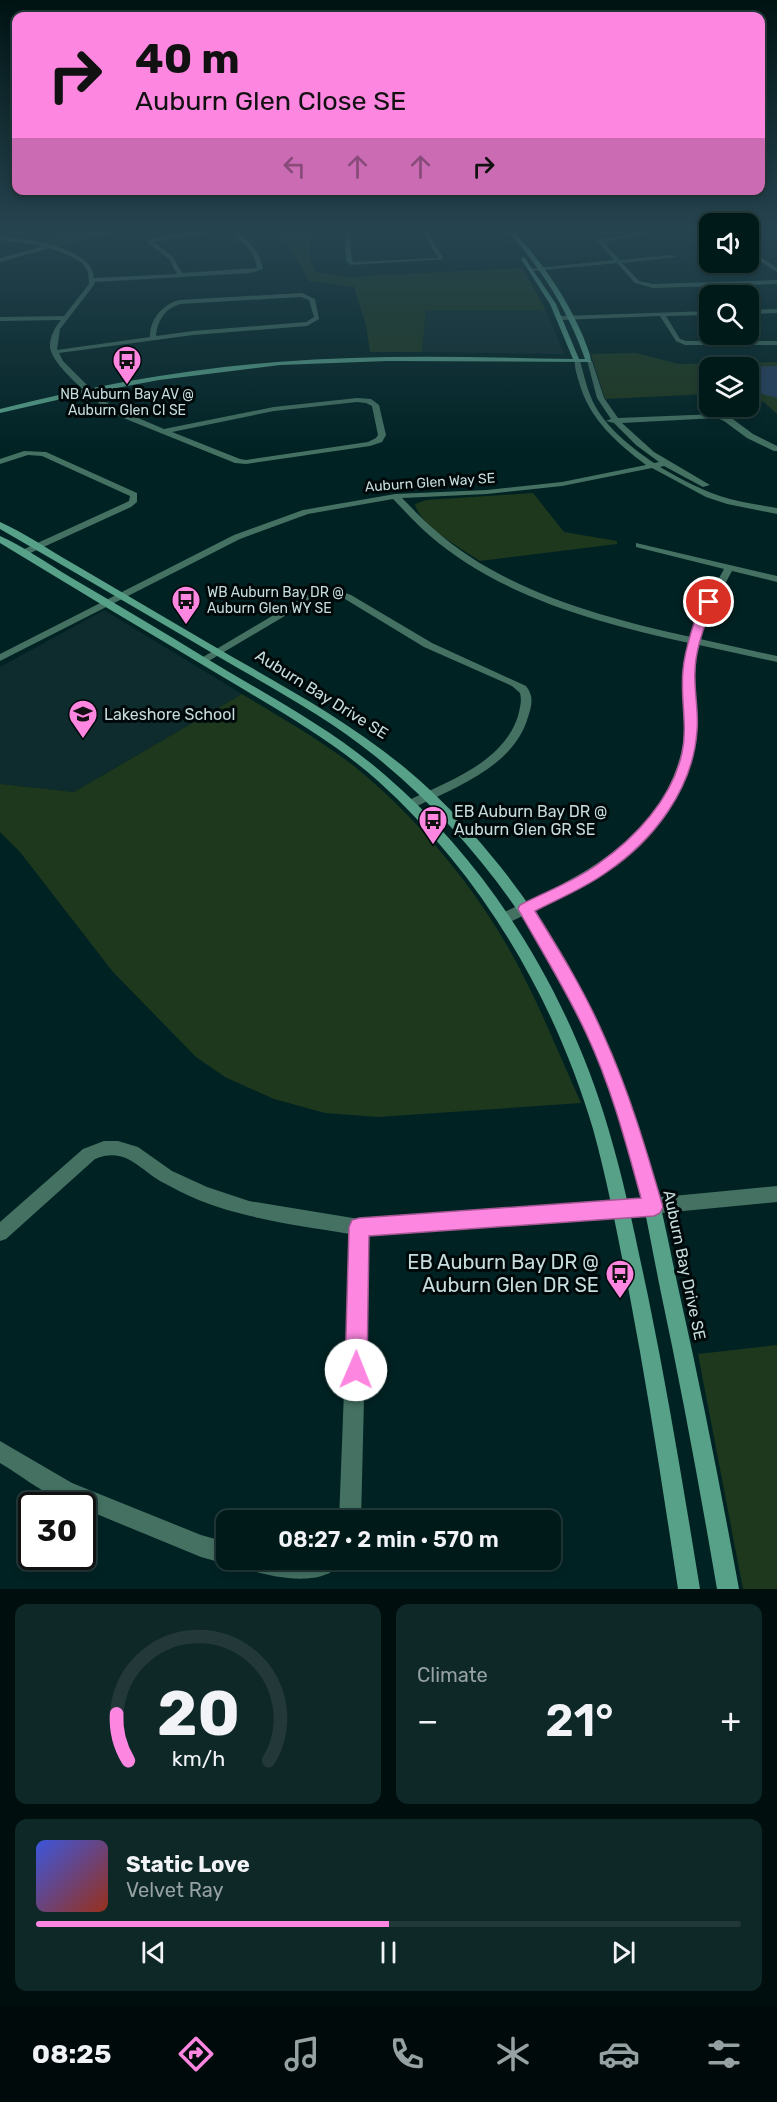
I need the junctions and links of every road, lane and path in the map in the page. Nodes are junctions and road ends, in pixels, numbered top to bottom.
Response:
1 (75, 306) edge
2 (167, 306) edge
3 (314, 306) edge
4 (554, 306) edge
5 (565, 306) edge
6 (777, 311) edge
7 (759, 312) edge
8 (699, 313) edge
9 (662, 315) junction
10 (64, 318) junction
11 (561, 318) junction
12 (572, 318) junction
13 (0, 319) edge
14 (153, 338) junction
15 (777, 344) edge
16 (55, 352) junction
17 (576, 359) junction
18 (589, 359) junction
19 (87, 388) junction
20 (0, 405) edge
21 (0, 411) edge
22 (615, 420) junction
23 (603, 421) junction
24 (163, 432) junction
25 (777, 449) edge
26 (0, 462) edge
27 (666, 463) junction
28 (654, 465) junction
29 (395, 496) junction
30 (757, 506) junction
31 (777, 511) edge
32 (0, 525) edge
33 (0, 539) edge
34 (639, 545) dead end
35 (37, 546) junction
36 (23, 553) junction
37 (729, 568) junction
38 (777, 579) edge
39 (121, 596) junction
40 (107, 603) junction
41 (695, 641) junction
42 (217, 652) junction
43 (0, 658) edge
44 (777, 659) edge
45 (202, 660) junction
46 (429, 795) junction
47 (411, 804) junction
48 (526, 909) junction
49 (505, 918) junction
50 (777, 1194) edge
51 (654, 1207) junction
52 (621, 1209) junction
53 (359, 1227) junction
54 (0, 1233) edge
55 (0, 1451) edge
56 (350, 1510) edge
57 (216, 1550) edge
58 (290, 1570) edge
59 (316, 1570) edge
60 (689, 1589) edge
61 (728, 1589) edge

1 - 10 street
2 - 14 street
3 - 14 street
4 - 11 street
5 - 12 street
6 - 7 street
8 - 9 street
9 - 12 street
9 - 15 street
10 - 13 street
10 - 16 street
11 - 12 street
11 - 17 street
12 - 18 street
14 - 16 street
16 - 19 street
17 - 18 street
17 - 19 street
17 - 23 street
18 - 22 street
19 - 20 street
19 - 21 street
19 - 24 street
22 - 23 street
22 - 25 street
22 - 27 street
23 - 28 street
24 - 24 street
26 - 35 street
27 - 28 street, Auburn Glen Way SE
27 - 30 street
28 - 29 street, Auburn Glen Way SE
28 - 30 street
29 - 39 street, Auburn Glen Way SE
29 - 41 street
30 - 31 street
32 - 35 street, Auburn Bay Drive SE
33 - 36 street, Auburn Bay Drive SE
34 - 37 street
35 - 36 street
35 - 39 street, Auburn Bay Drive SE
36 - 40 street, Auburn Bay Drive SE
37 - 38 street
37 - 41 street
39 - 40 street, Auburn Glen Way SE
39 - 42 street, Auburn Bay Drive SE
40 - 43 street, Auburn Glen Way SE
40 - 45 street, Auburn Bay Drive SE
41 - 44 street
41 - 48 street
42 - 45 street
42 - 46 street, Auburn Bay Drive SE
42 - 46 street
45 - 47 street, Auburn Bay Drive SE
46 - 47 street
46 - 48 street, Auburn Bay Drive SE
47 - 49 street, Auburn Bay Drive SE
48 - 49 street
48 - 51 street, Auburn Bay Drive SE
49 - 52 street, Auburn Bay Drive SE
50 - 51 street
51 - 52 street
51 - 61 street, Auburn Bay Drive SE
52 - 53 street
52 - 60 street, Auburn Bay Drive SE
53 - 54 street
53 - 56 street
55 - 57 street
58 - 59 street

